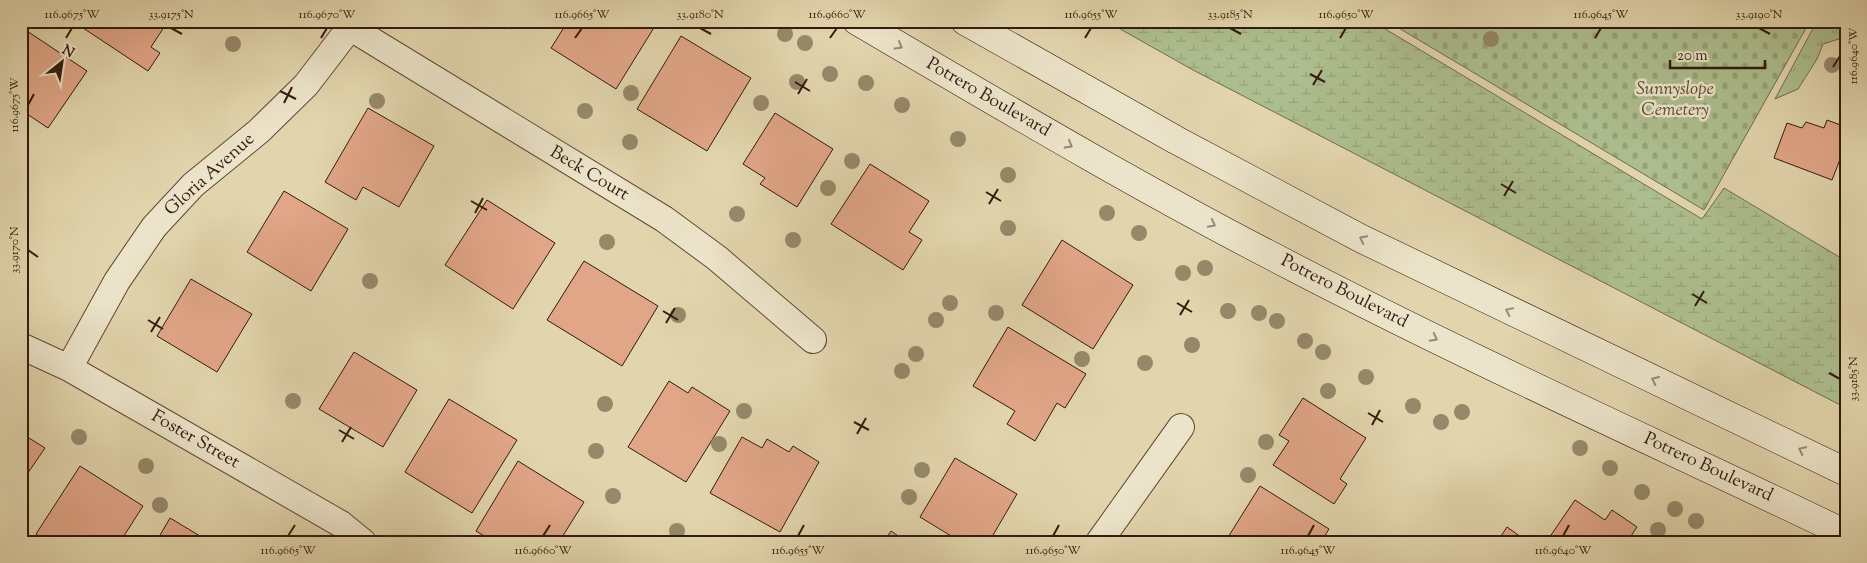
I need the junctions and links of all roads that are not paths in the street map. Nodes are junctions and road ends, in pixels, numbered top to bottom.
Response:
1 (857, 21) edge
2 (965, 21) edge
3 (353, 24) edge
4 (813, 340) dead end
5 (21, 346) edge
6 (69, 368) junction
7 (1181, 427) dead end
8 (1846, 472) edge
9 (1846, 534) edge
10 (363, 542) edge
11 (1100, 542) edge

1 -> 9 street, Potrero Boulevard
8 -> 2 street
3 - 4 street, Beck Court
3 - 6 street, Gloria Avenue
5 - 6 street, Foster Street
6 - 10 street, Foster Street
7 - 11 street

